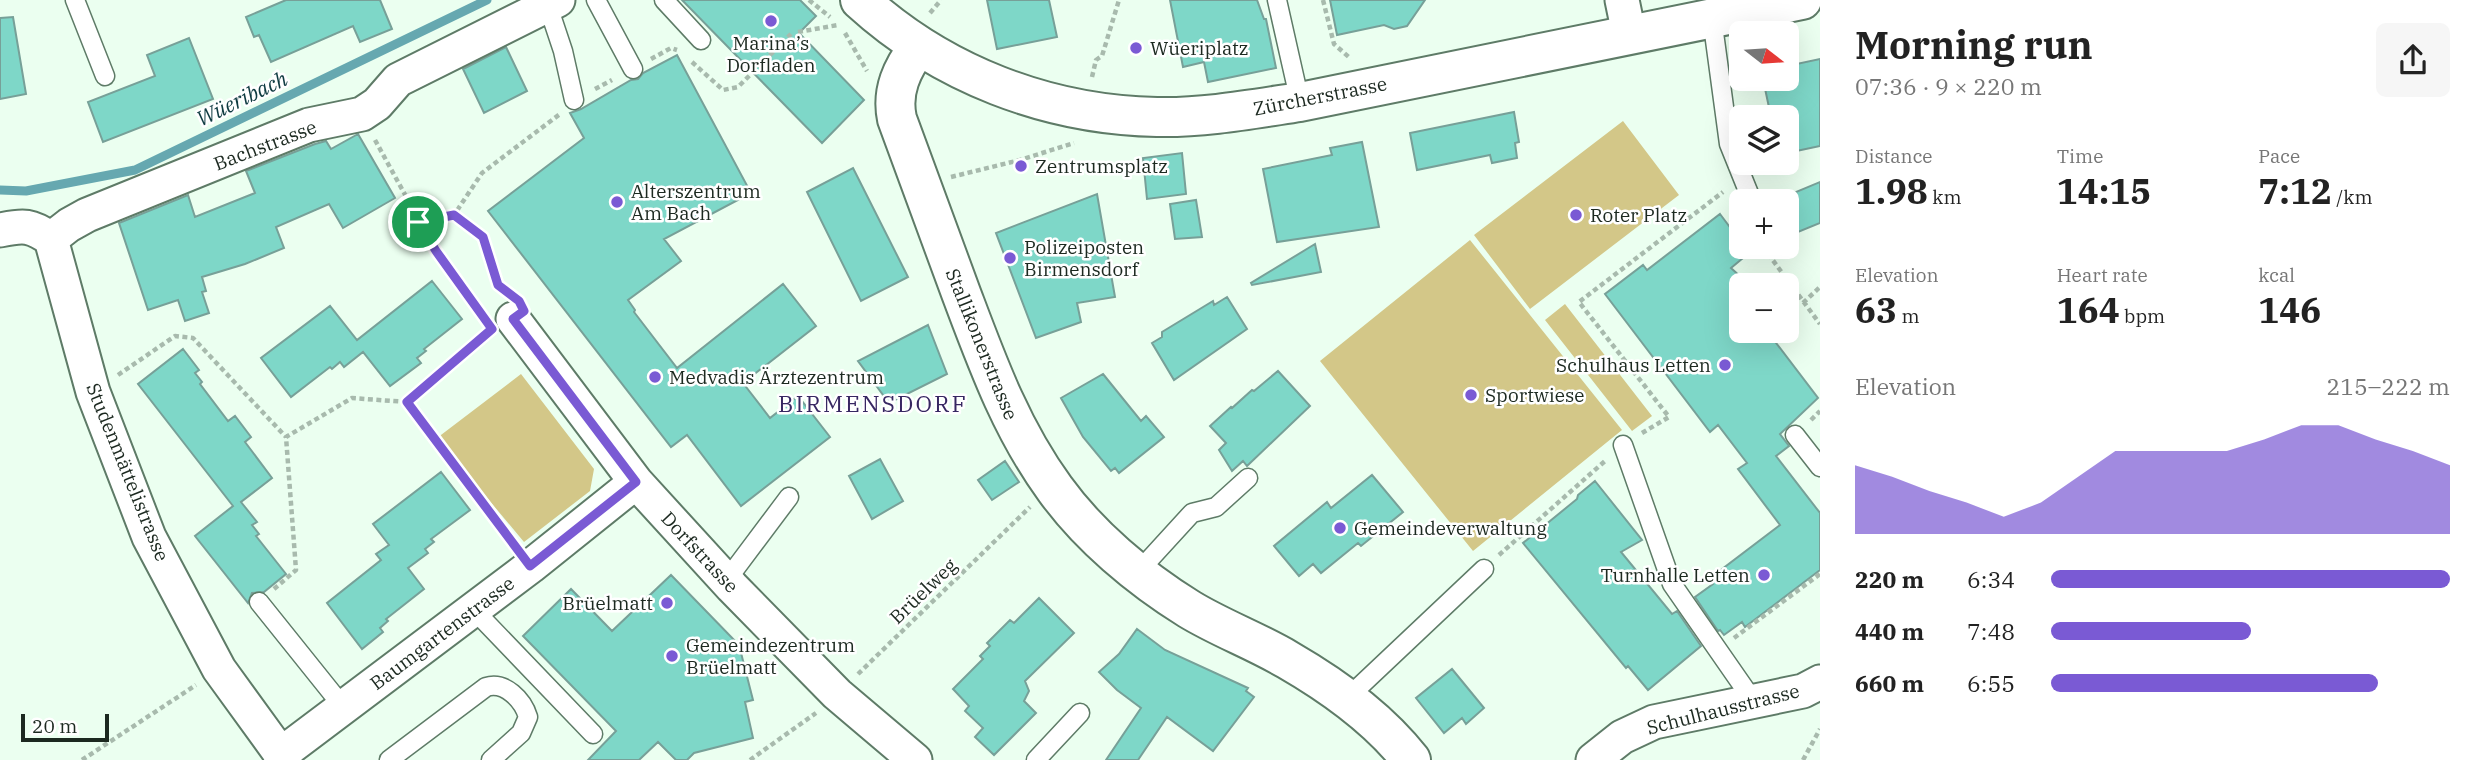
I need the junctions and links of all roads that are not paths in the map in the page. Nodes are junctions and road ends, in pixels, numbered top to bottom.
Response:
1 (75, 0) edge
2 (596, 0) edge
3 (664, 0) edge
4 (860, 0) edge
5 (1277, 0) edge
6 (1802, 0) edge
7 (551, 2) edge
8 (1625, 17) edge
9 (1712, 18) junction
10 (923, 31) junction
11 (701, 40) dead end
12 (633, 69) road end
13 (105, 76) dead end
14 (574, 100) road end
15 (1300, 102) junction
16 (1747, 189) edge
17 (0, 230) edge
18 (51, 239) junction
19 (502, 324) road end
20 (1795, 435) dead end
21 (1623, 445) road end
22 (1820, 467) edge
23 (1248, 478) dead end
24 (636, 482) junction
25 (789, 497) dead end
26 (1484, 569) road end
27 (1138, 572) junction
28 (726, 581) junction
29 (260, 602) road end
30 (472, 608) junction
31 (1820, 682) edge
32 (1348, 701) junction
33 (1754, 702) junction
34 (344, 708) junction
35 (1080, 713) dead end
36 (593, 734) dead end
37 (282, 757) edge
38 (389, 760) edge
39 (491, 760) edge
40 (915, 760) edge
41 (1036, 760) edge
42 (1411, 760) edge
43 (1593, 760) edge

1 - 13 lane
2 - 12 lane
3 - 11 lane
4 - 10 main road, Zürcherstrasse
5 - 15 lane
6 - 9 main road, Zürcherstrasse
7 - 14 lane
7 - 18 street, Bachstrasse
8 - 9 main road, Zürcherstrasse
8 - 15 main road, Zürcherstrasse
9 - 16 lane
10 - 15 main road, Zürcherstrasse
10 - 27 main road, Stallikonerstrasse
17 - 18 street
18 - 37 street, Studenmättelistrasse
19 - 24 street, Dorfstrasse
20 - 22 lane
21 - 33 lane
23 - 27 lane
24 - 28 street, Dorfstrasse
24 - 30 street, Baumgartenstrasse
25 - 28 lane
26 - 32 lane
27 - 32 main road, Stallikonerstrasse
28 - 40 street, Dorfstrasse
29 - 34 lane
30 - 34 street, Baumgartenstrasse
30 - 36 lane
31 - 33 street, Schulhausstrasse
32 - 42 main road, Stallikonerstrasse
33 - 43 street, Schulhausstrasse
34 - 37 street, Baumgartenstrasse
35 - 41 lane
38 - 39 lane

